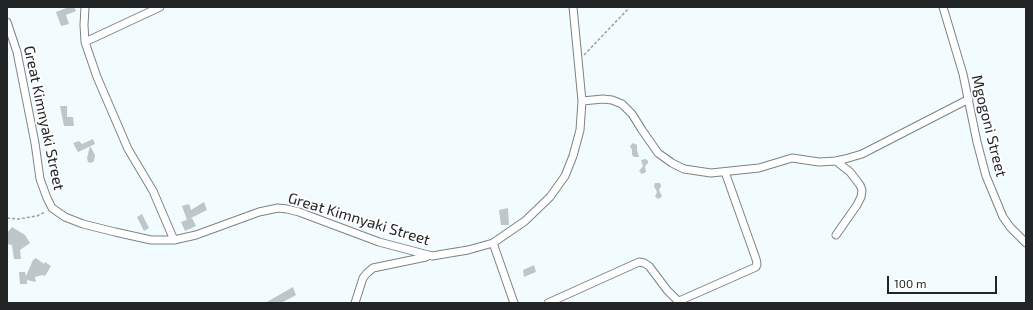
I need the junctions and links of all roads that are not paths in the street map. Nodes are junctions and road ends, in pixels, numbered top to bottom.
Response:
1 (85, 7) edge
2 (160, 7) edge
3 (572, 7) edge
4 (943, 7) edge
5 (7, 22) edge
6 (85, 42) junction
7 (969, 99) junction
8 (582, 101) junction
9 (836, 162) junction
10 (725, 172) junction
11 (836, 236) dead end
12 (174, 240) junction
13 (493, 243) junction
14 (1026, 243) edge
15 (432, 256) junction
16 (680, 302) edge
17 (355, 303) edge
18 (514, 303) edge
19 (548, 303) edge

1 - 6 street
2 - 6 street
3 - 8 street, Great Kimnyaki Street
4 - 7 street, Mgogoni Street
5 - 12 street, Great Kimnyaki Street
6 - 12 street
7 - 9 street
7 - 14 street, Mgogoni Street
8 - 10 street
8 - 13 street, Great Kimnyaki Street
9 - 10 street
9 - 11 street
10 - 16 street
12 - 15 street, Great Kimnyaki Street
13 - 15 street, Great Kimnyaki Street
13 - 18 street
15 - 17 street
16 - 19 street

